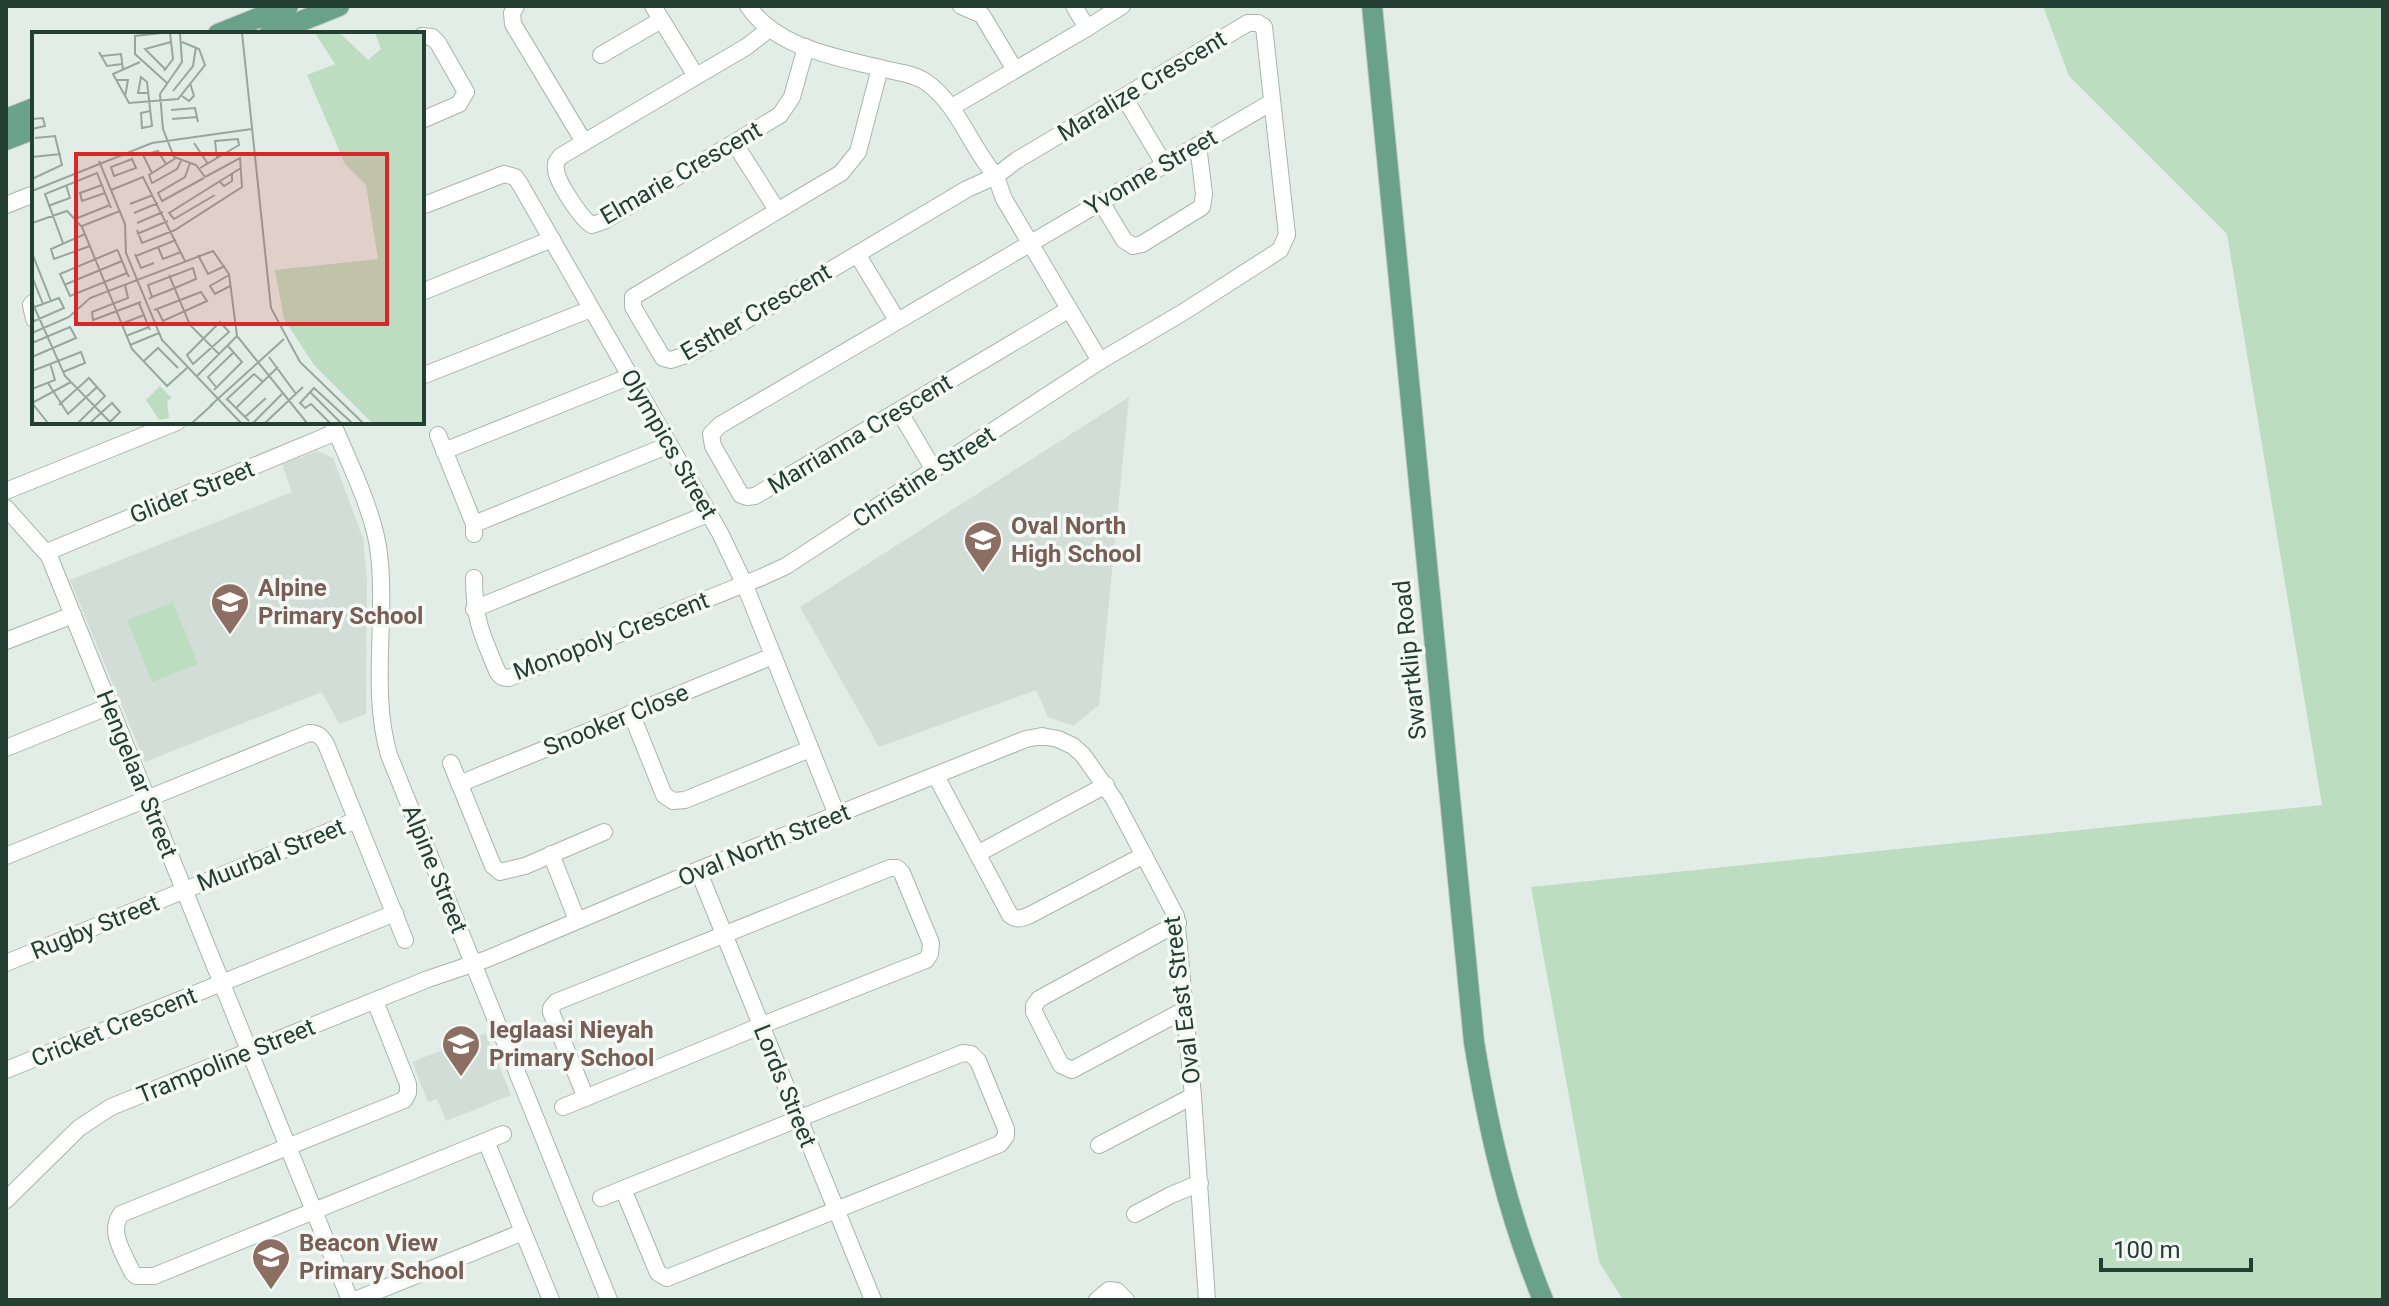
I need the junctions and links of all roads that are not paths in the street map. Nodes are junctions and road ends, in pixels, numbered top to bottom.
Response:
1 (288, 6) edge
2 (339, 6) edge
3 (516, 6) edge
4 (748, 6) edge
5 (961, 6) edge
6 (1074, 6) edge
7 (1122, 6) edge
8 (1372, 6) edge
9 (657, 13) edge
10 (1087, 28) junction
11 (768, 30) junction
12 (223, 32) edge
13 (274, 32) edge
14 (424, 36) edge
15 (806, 47) junction
16 (601, 55) dead end
17 (880, 68) junction
18 (1015, 70) junction
19 (696, 76) junction
20 (1124, 97) junction
21 (1272, 102) junction
22 (952, 107) junction
23 (32, 109) edge
24 (6, 119) edge
25 (424, 119) edge
26 (32, 130) edge
27 (6, 140) edge
28 (584, 142) junction
29 (735, 144) junction
30 (1198, 145) junction
31 (1164, 164) junction
32 (990, 176) junction
33 (32, 195) edge
34 (1101, 202) junction
35 (6, 205) edge
36 (424, 205) edge
37 (777, 210) junction
38 (552, 239) junction
39 (1029, 242) junction
40 (857, 254) junction
41 (424, 291) edge
42 (591, 309) junction
43 (1068, 310) junction
44 (897, 320) junction
45 (1100, 361) junction
46 (424, 375) edge
47 (631, 376) junction
48 (899, 411) junction
49 (172, 424) edge
50 (334, 427) edge
51 (669, 445) junction
52 (934, 470) junction
53 (6, 491) edge
54 (6, 508) edge
55 (710, 513) junction
56 (47, 552) junction
57 (474, 578) dead end
58 (744, 583) junction
59 (474, 609) junction
60 (73, 615) junction
61 (6, 641) edge
62 (773, 656) junction
63 (110, 706) junction
64 (631, 713) junction
65 (1058, 739) joint
66 (6, 748) edge
67 (810, 749) junction
68 (451, 763) dead end
69 (936, 776) junction
70 (459, 784) junction
71 (1106, 785) junction
72 (147, 798) junction
73 (837, 815) junction
74 (357, 820) junction
75 (604, 832) dead end
76 (551, 854) junction
77 (977, 854) junction
78 (1144, 855) junction
79 (6, 856) edge
80 (698, 870) junction
81 (184, 891) junction
82 (395, 913) junction
83 (577, 920) junction
84 (1178, 923) junction
85 (723, 933) junction
86 (405, 940) dead end
87 (6, 963) edge
88 (472, 963) junction
89 (221, 983) junction
90 (375, 1001) junction
91 (1186, 1009) junction
92 (760, 1026) junction
93 (248, 1051) junction
94 (6, 1070) edge
95 (1193, 1096) junction
96 (586, 1098) junction
97 (563, 1107) dead end
98 (798, 1119) junction
99 (503, 1134) dead end
100 (486, 1141) junction
101 (1099, 1145) dead end
102 (288, 1148) junction
103 (1200, 1183) junction
104 (623, 1189) junction
105 (601, 1198) dead end
106 (6, 1200) edge
107 (313, 1210) junction
108 (835, 1211) junction
109 (1135, 1214) dead end
110 (523, 1232) junction
111 (353, 1300) edge
112 (551, 1300) edge
113 (609, 1300) edge
114 (873, 1300) edge
115 (1097, 1300) edge
116 (1126, 1300) edge
117 (1207, 1300) edge
118 (1543, 1300) edge

1 - 12 main road
2 - 13 main road
3 - 28 street
4 - 11 street
5 - 18 street
6 - 10 street
7 - 10 street
8 - 118 main road, Swartklip Road
9 - 16 street
9 - 19 street
10 - 18 street
11 - 15 street
11 - 19 street, Elmarie Crescent
14 - 25 street
15 - 17 street
15 - 29 street, Elmarie Crescent
17 - 22 street
17 - 37 street, Esther Crescent
18 - 22 street
19 - 28 street, Elmarie Crescent
20 - 21 street, Maralize Crescent
20 - 31 street
20 - 32 street, Maralize Crescent
21 - 30 street, Yvonne Street
21 - 45 street, Maralize Crescent
22 - 32 street
23 - 24 main road
26 - 27 main road
28 - 29 street, Elmarie Crescent
29 - 37 street
30 - 31 street, Yvonne Street
30 - 34 street
31 - 34 street, Yvonne Street
32 - 39 street
32 - 40 street, Esther Crescent
33 - 35 street
34 - 39 street, Yvonne Street
36 - 38 street, Olympics Street
37 - 40 street, Esther Crescent
38 - 41 street
38 - 42 street, Olympics Street
39 - 43 street
39 - 44 street, Marrianna Crescent
40 - 44 street
42 - 46 street
42 - 47 street, Olympics Street
43 - 45 street
43 - 48 street, Marrianna Crescent
44 - 48 street, Marrianna Crescent
45 - 52 street, Christine Street
47 - 51 street, Olympics Street
47 - 51 street
48 - 52 street
49 - 53 street
50 - 56 street, Glider Street
50 - 88 street, Alpine Street
51 - 55 street, Olympics Street
52 - 58 street, Christine Street
54 - 56 street, Hengelaar Street
55 - 58 street, Olympics Street
55 - 59 street
56 - 60 street, Hengelaar Street
57 - 59 street, Monopoly Crescent
58 - 59 street, Monopoly Crescent
58 - 62 street, Olympics Street
60 - 61 street
60 - 63 street, Hengelaar Street
62 - 64 street, Snooker Close
62 - 67 street, Olympics Street
63 - 66 street
63 - 72 street, Hengelaar Street
64 - 67 street
64 - 70 street, Snooker Close
65 - 69 street, Oval North Street
65 - 71 street, Oval East Street
67 - 73 street, Olympics Street
68 - 70 street
69 - 73 street, Oval North Street
69 - 77 street
70 - 76 street
71 - 77 street
71 - 78 street, Oval East Street
72 - 74 street
72 - 79 street
72 - 81 street, Hengelaar Street
73 - 80 street, Oval North Street
74 - 81 street, Muurbal Street
74 - 82 street
75 - 76 street
76 - 83 street
77 - 78 street
78 - 84 street, Oval East Street
80 - 83 street, Oval North Street
80 - 85 street, Lords Street
81 - 87 street, Rugby Street
81 - 89 street, Hengelaar Street
82 - 86 street
82 - 89 street, Cricket Crescent
83 - 88 street, Oval North Street
84 - 91 street, Oval East Street
84 - 91 street
85 - 92 street, Lords Street
85 - 92 street
85 - 96 street
88 - 90 street, Trampoline Street
88 - 113 street, Alpine Street
89 - 93 street, Hengelaar Street
89 - 94 street, Cricket Crescent
90 - 93 street, Trampoline Street
90 - 102 street
91 - 95 street, Oval East Street
92 - 96 street
92 - 98 street, Lords Street
93 - 102 street, Hengelaar Street
93 - 106 street, Trampoline Street
95 - 101 street
95 - 103 street, Oval East Street
96 - 97 street
98 - 104 street
98 - 108 street, Lords Street
98 - 108 street
99 - 100 street
100 - 107 street
100 - 110 street
102 - 107 street, Hengelaar Street
102 - 107 street
103 - 109 street
103 - 117 street, Oval East Street
104 - 105 street
104 - 108 street
107 - 111 street, Hengelaar Street
108 - 114 street, Lords Street
110 - 111 street
110 - 112 street
115 - 116 street

